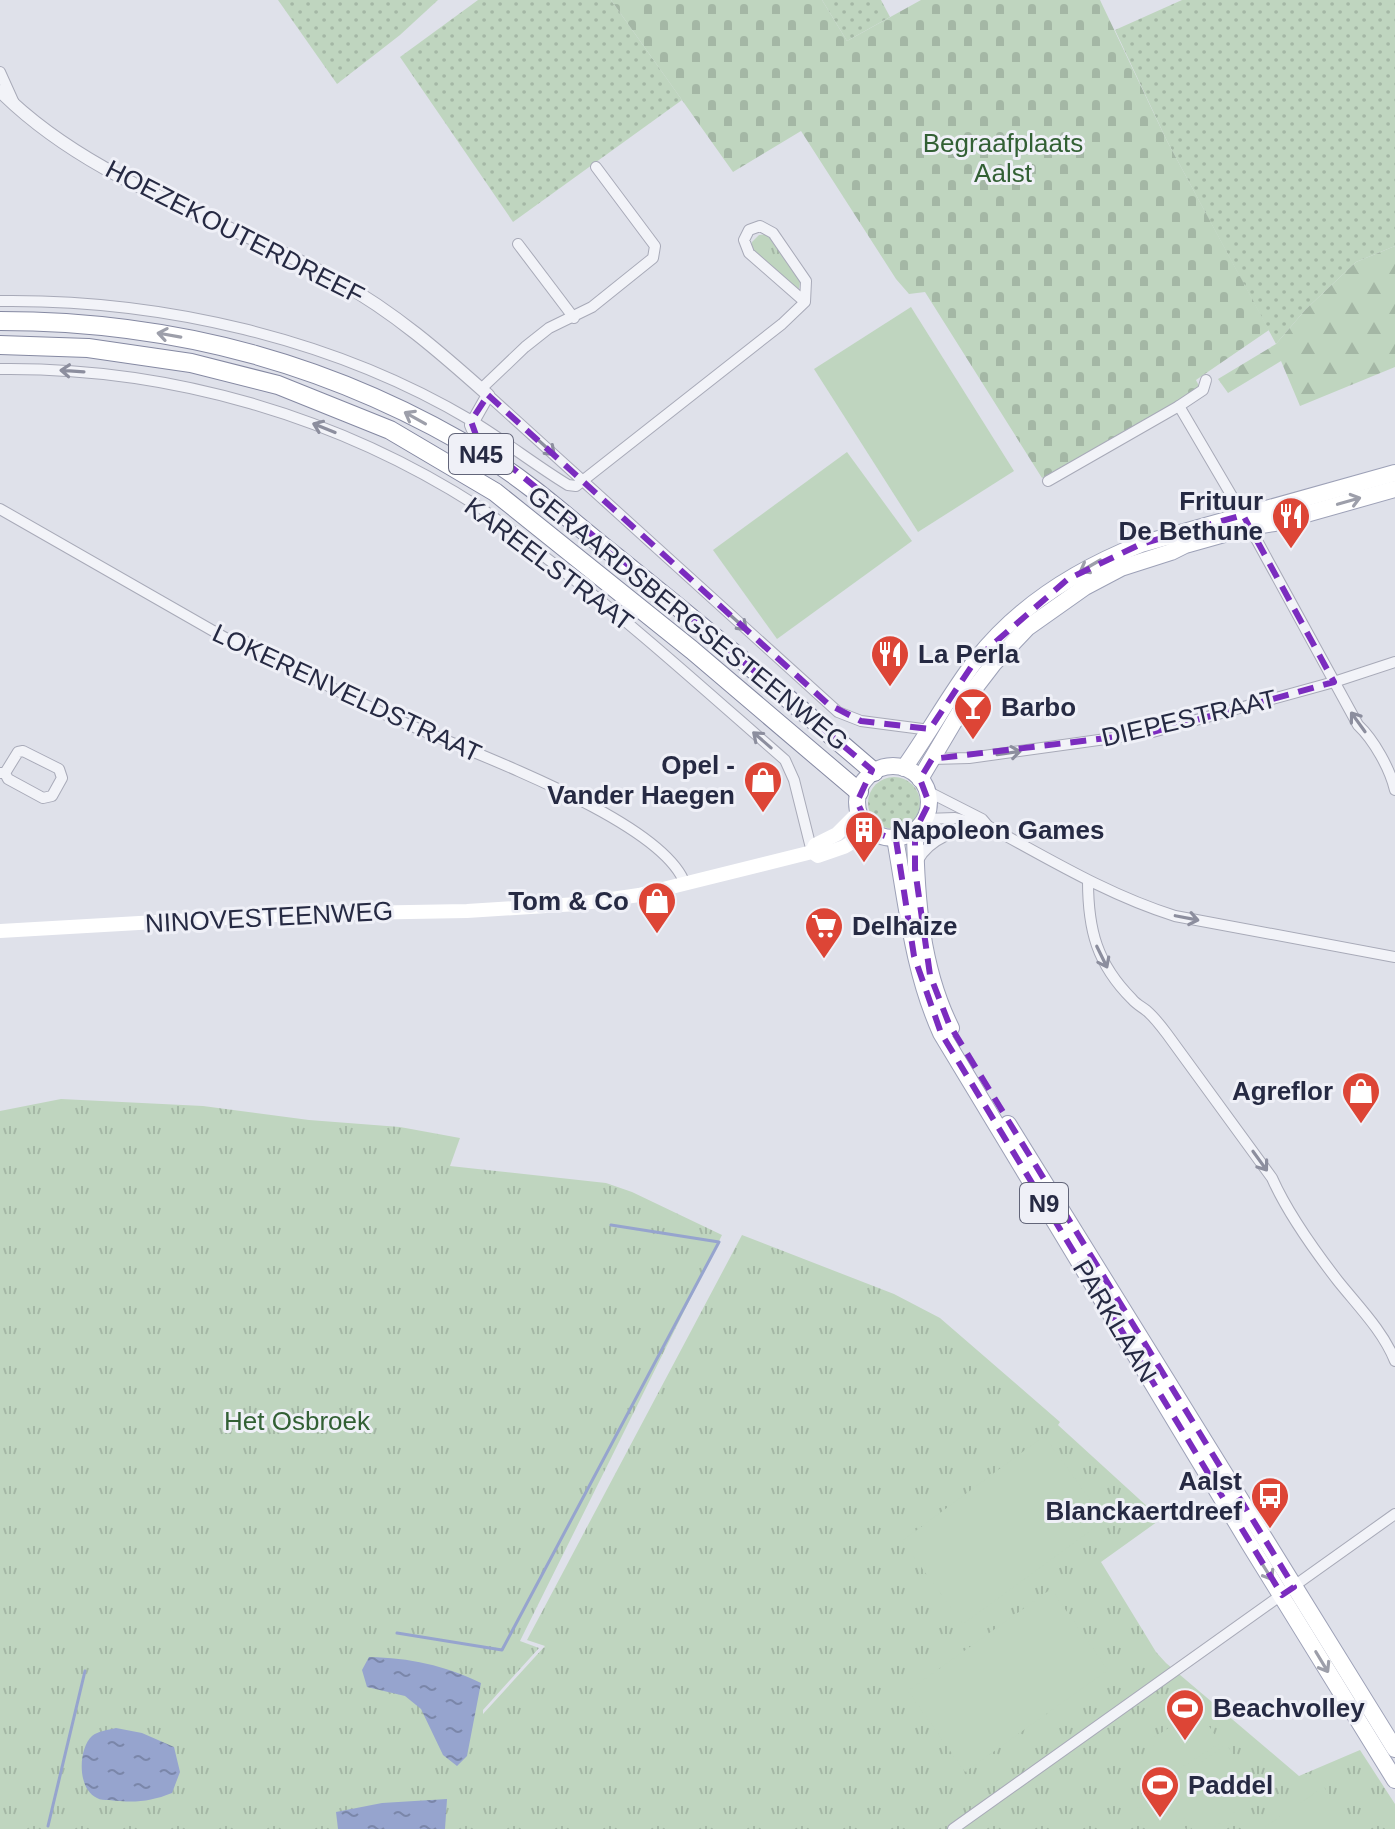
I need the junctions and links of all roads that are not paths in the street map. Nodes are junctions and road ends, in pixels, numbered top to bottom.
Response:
1 (0, 72) edge
2 (0, 91) edge
3 (15, 104) junction
4 (596, 167) dead end
5 (518, 244) dead end
6 (0, 301) edge
7 (805, 302) junction
8 (574, 318) junction
9 (0, 321) edge
10 (0, 345) edge
11 (0, 369) edge
12 (1206, 380) dead end
13 (485, 392) junction
14 (1179, 406) junction
15 (471, 421) junction
16 (509, 472) junction
17 (1395, 473) edge
18 (581, 480) junction
19 (1048, 481) dead end
20 (1395, 489) edge
21 (0, 509) edge
22 (1246, 521) junction
23 (1395, 662) edge
24 (1334, 682) junction
25 (930, 730) junction
26 (932, 759) junction
27 (904, 768) junction
28 (874, 772) junction
29 (3, 773) edge
30 (923, 785) junction
31 (1395, 790) edge
32 (859, 792) junction
33 (859, 812) junction
34 (920, 825) junction
35 (984, 825) junction
36 (871, 831) junction
37 (895, 838) junction
38 (812, 852) junction
39 (915, 869) junction
40 (1088, 881) junction
41 (685, 884) junction
42 (0, 931) edge
43 (1395, 957) edge
44 (1395, 1361) edge
45 (1395, 1514) edge
46 (1288, 1591) junction
47 (1395, 1749) edge
48 (1395, 1780) edge
49 (953, 1829) edge

1 - 3 street, HOEZEKOUTERDREEF
2 - 3 street, HOEZEKOUTERDREEF
3 - 13 street, HOEZEKOUTERDREEF
4 - 8 street
5 - 8 street
6 - 15 street
7 - 7 street
7 - 18 street
8 - 13 street
16 -> 9 highway, GERAARDSBERGSESTEENWEG / N45
10 - 32 highway, GERAARDSBERGSESTEENWEG / N45
38 -> 11 street, KAREELSTRAAT
12 - 14 street
13 - 15 street
13 -> 18 street, HOEZEKOUTERDREEF
14 - 19 street
14 - 22 street
15 - 16 street
15 - 18 street
16 - 28 highway, GERAARDSBERGSESTEENWEG / N45
17 - 22 main road
18 -> 25 street, HOEZEKOUTERDREEF
22 -> 20 main road
21 - 41 street, LOKERENVELDSTRAAT
22 - 24 street
22 -> 25 main road
22 - 26 main road
23 - 24 street, DIEPESTRAAT
26 -> 24 street, DIEPESTRAAT
31 -> 24 street
25 - 27 main road
26 - 30 main road
27 - 28 main road
27 - 30 main road
28 - 32 main road
29 - 29 street
30 - 34 main road
30 - 35 street
32 - 33 main road
33 - 36 main road
33 - 38 main road
34 - 35 street
34 - 37 main road
34 - 39 main road, PARKLAAN / N9
35 - 39 street
35 - 40 street
36 - 37 main road
36 - 38 main road, NINOVESTEENWEG
37 -> 46 main road, PARKLAAN / N9
38 - 41 main road, NINOVESTEENWEG
39 - 46 main road, PARKLAAN / N9
40 -> 43 street
40 -> 44 street
41 - 42 main road, NINOVESTEENWEG
45 - 46 street
46 - 47 main road, PARKLAAN / N9
46 -> 48 main road, PARKLAAN / N9
46 - 49 street

